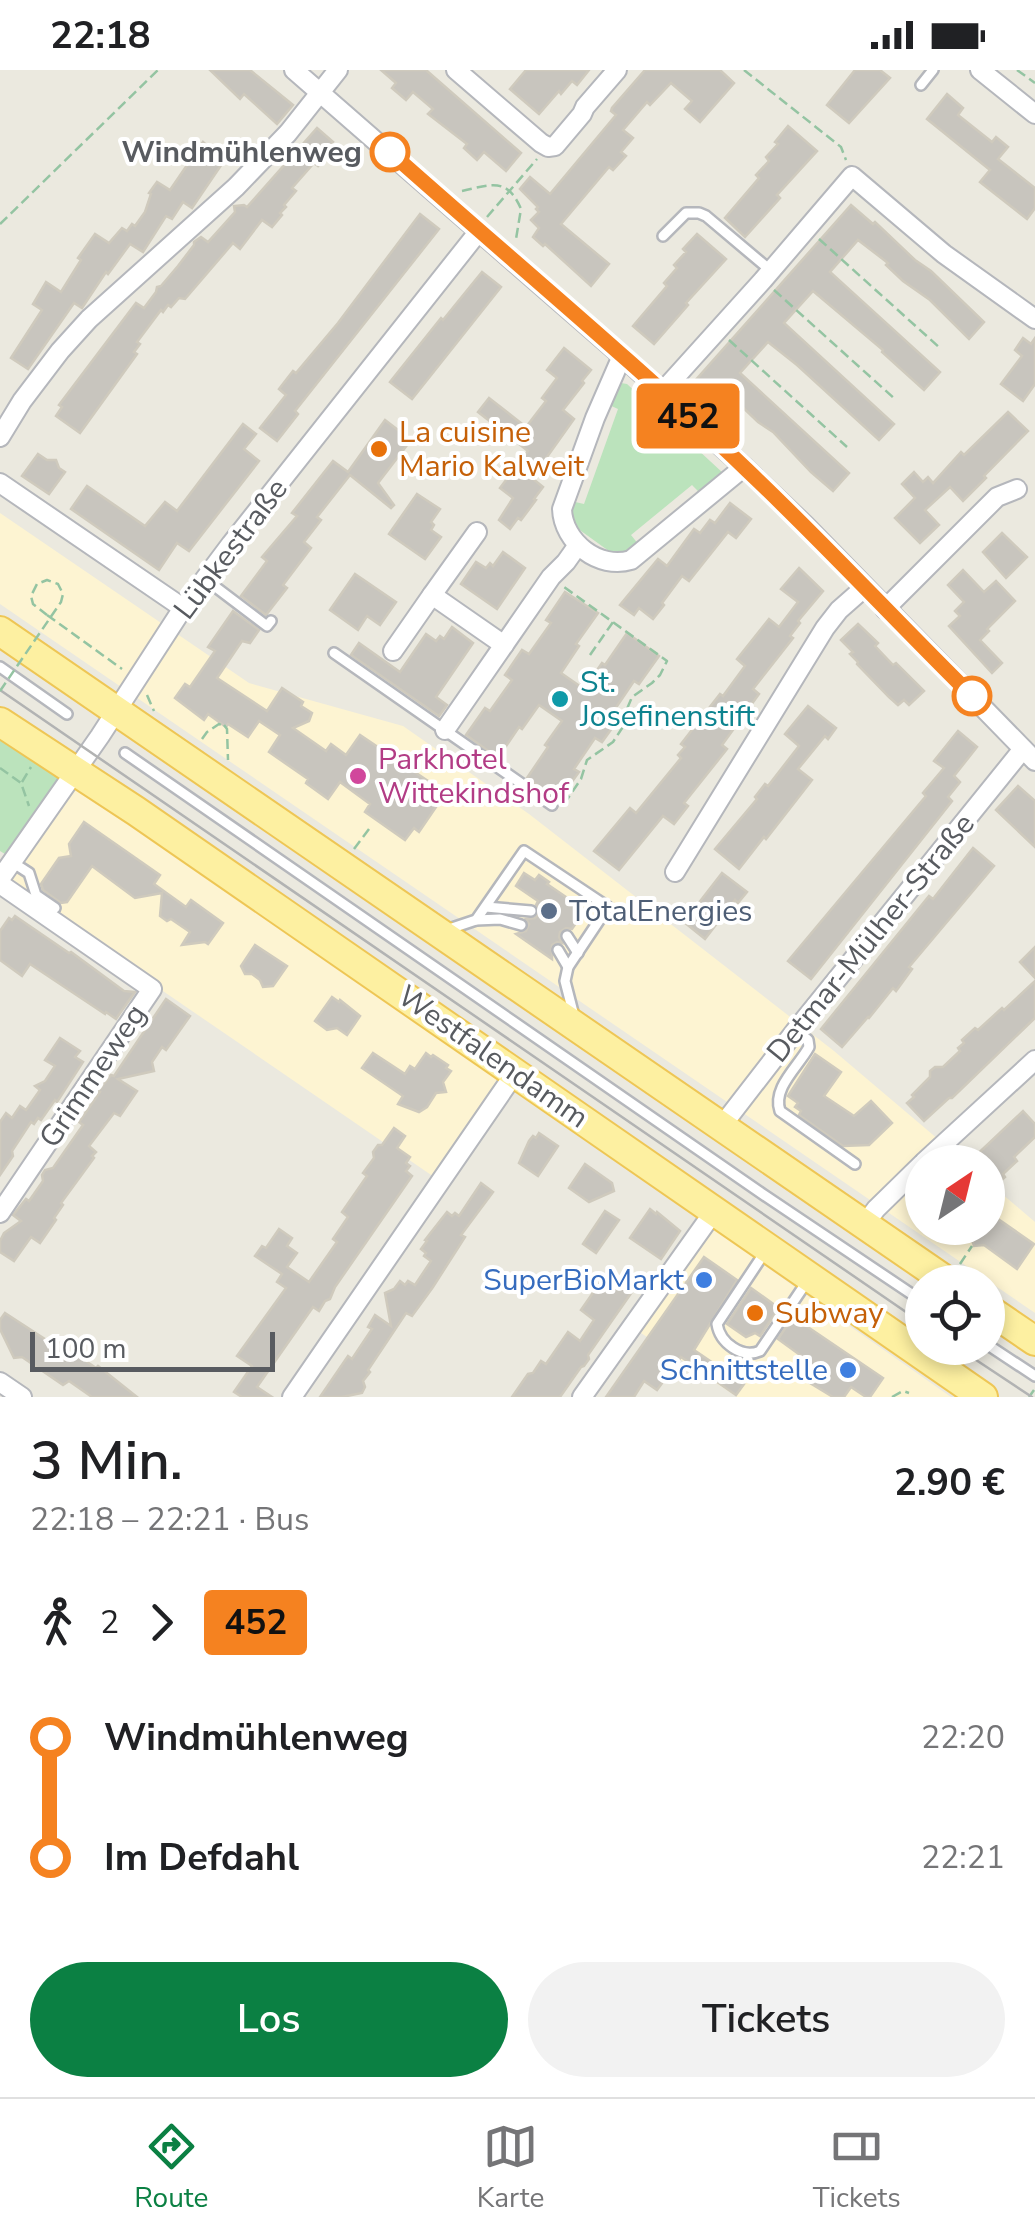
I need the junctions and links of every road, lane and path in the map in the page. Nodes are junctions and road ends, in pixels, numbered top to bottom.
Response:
1 (158, 70) edge
2 (294, 70) edge
3 (338, 70) edge
4 (456, 70) edge
5 (617, 70) edge
6 (744, 70) edge
7 (933, 70) edge
8 (980, 70) edge
9 (1017, 70) edge
10 (1035, 83) edge
11 (921, 86) dead end
12 (321, 93) junction
13 (1035, 114) edge
14 (548, 147) junction
15 (852, 176) junction
16 (509, 190) junction
17 (456, 192) dead end
18 (0, 224) edge
19 (482, 224) junction
20 (815, 235) dead end
21 (663, 236) dead end
22 (515, 243) dead end
23 (771, 279) junction
24 (1035, 319) edge
25 (725, 336) dead end
26 (940, 348) dead end
27 (622, 356) junction
28 (662, 392) junction
29 (896, 400) dead end
30 (0, 437) edge
31 (847, 446) dead end
32 (744, 467) junction
33 (0, 483) edge
34 (1017, 489) dead end
35 (477, 532) dead end
36 (578, 545) junction
37 (550, 577) junction
38 (205, 580) junction
39 (864, 588) junction
40 (432, 595) junction
41 (183, 608) junction
42 (885, 609) junction
43 (271, 621) dead end
44 (614, 621) junction
45 (0, 631) edge
46 (504, 645) junction
47 (394, 651) dead end
48 (334, 653) dead end
49 (590, 655) dead end
50 (0, 667) edge
51 (133, 686) junction
52 (0, 691) edge
53 (116, 711) junction
54 (67, 714) dead end
55 (0, 722) edge
56 (444, 730) junction
57 (199, 744) dead end
58 (125, 754) dead end
59 (1029, 755) edge
60 (226, 762) dead end
61 (34, 763) dead end
62 (0, 768) edge
63 (74, 772) junction
64 (21, 783) junction
65 (552, 805) joint
66 (29, 807) dead end
67 (369, 829) dead end
68 (353, 851) dead end
69 (6, 858) edge
70 (675, 872) dead end
71 (0, 881) edge
72 (486, 907) junction
73 (54, 908) dead end
74 (532, 911) dead end
75 (476, 920) junction
76 (522, 925) dead end
77 (439, 932) junction
78 (568, 936) dead end
79 (558, 950) dead end
80 (578, 953) junction
81 (568, 967) junction
82 (577, 1028) junction
83 (796, 1030) junction
84 (1035, 1060) edge
85 (515, 1073) junction
86 (721, 1127) junction
87 (943, 1145) edge
88 (855, 1164) dead end
89 (905, 1181) edge
90 (716, 1210) junction
91 (0, 1213) edge
92 (864, 1226) junction
93 (972, 1246) dead end
94 (768, 1247) junction
95 (937, 1265) edge
96 (960, 1265) edge
97 (810, 1277) junction
98 (905, 1290) edge
99 (1005, 1321) edge
100 (1035, 1341) edge
101 (1005, 1356) edge
102 (1035, 1376) edge
103 (0, 1382) edge
104 (909, 1393) dead end
105 (22, 1397) edge
106 (292, 1397) edge
107 (582, 1397) edge
108 (892, 1397) edge
109 (983, 1397) edge

1 - 18 path
2 - 12 street
3 - 12 street
4 - 14 street
5 - 14 street
6 - 15 path
7 - 11 lane
8 - 13 street
9 - 10 path
12 - 19 street
12 - 30 street
14 - 16 path
15 - 23 street
15 - 24 street
16 - 17 path
16 - 19 path
16 - 22 path
19 - 27 street
19 - 38 street, Lübkestraße
20 - 26 path
21 - 23 lane
23 - 28 street
23 - 29 path
25 - 31 path
27 - 28 street
27 - 36 street
28 - 32 street
32 - 36 street
32 - 39 street
33 - 41 street
34 - 42 street
35 - 40 street
36 - 37 street
37 - 44 path
37 - 46 street
38 - 41 street, Lübkestraße
38 - 43 lane
39 - 42 street
39 - 70 street
40 - 46 street
40 - 47 street
41 - 51 street, Lübkestraße
42 - 59 street
44 - 49 path
44 - 65 path
45 - 53 main road
46 - 56 street
48 - 56 lane
50 - 54 lane
51 - 52 path, bridge
51 - 53 street, Lübkestraße
53 - 63 street, Lübkestraße
53 - 77 main road
55 - 63 main road, Westfalendamm
56 - 65 lane
57 - 60 path
58 - 98 lane
59 - 83 street, Detmar-Mülher-Straße
61 - 64 path
62 - 64 path
63 - 69 street, Lübkestraße
63 - 85 main road, Westfalendamm
64 - 66 path
67 - 68 path
69 - 71 street, Lübkestraße
69 - 73 lane
71 - 91 street, Grimmeweg
72 - 74 lane
72 - 75 lane
72 - 80 lane
75 - 76 lane
75 - 77 lane
77 - 82 main road
78 - 80 lane
79 - 81 lane
80 - 81 lane
81 - 82 lane
82 - 86 main road
83 - 86 street, Detmar-Mülher-Straße
83 - 88 lane
84 - 87 street
85 - 90 main road, Westfalendamm
85 - 106 street
86 - 92 main road
89 - 92 street
90 - 94 main road, Westfalendamm
90 - 107 street
92 - 95 main road
93 - 96 path
94 - 97 main road, Westfalendamm
94 - 97 lane
97 - 109 main road, Westfalendamm
99 - 100 main road
101 - 102 lane
103 - 105 street
104 - 108 path

